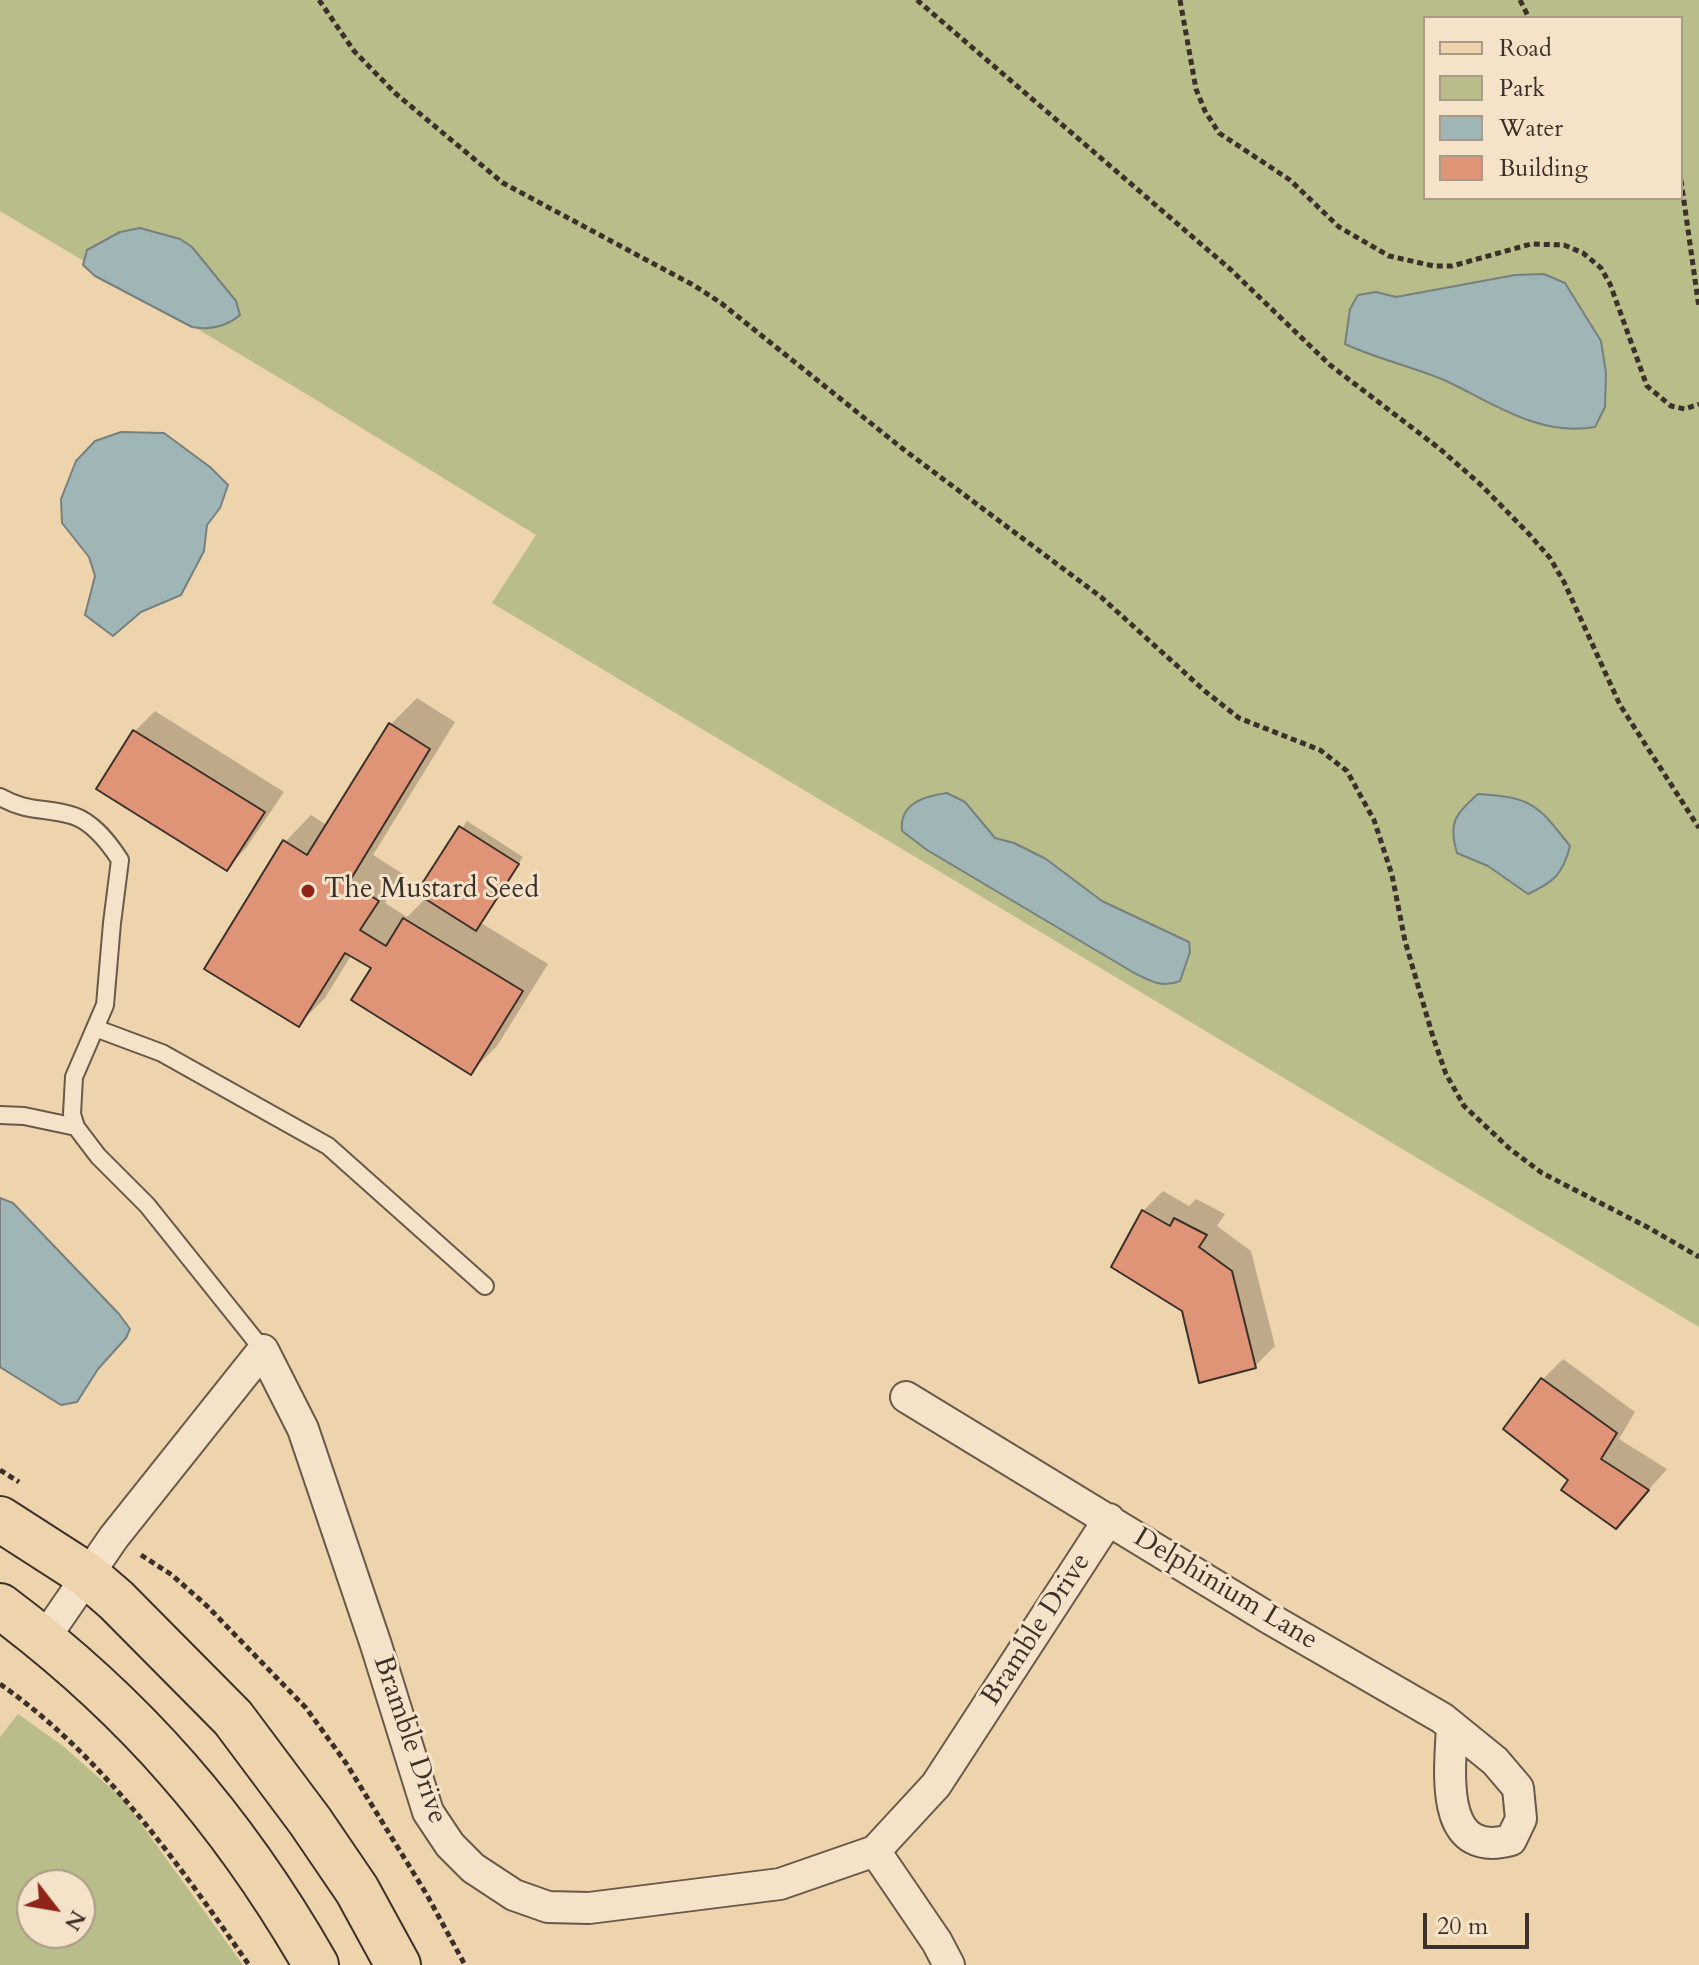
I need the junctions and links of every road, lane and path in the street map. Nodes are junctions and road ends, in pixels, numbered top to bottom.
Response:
1 (319, 0) edge
2 (917, 0) edge
3 (1180, 0) edge
4 (1683, 194) edge
5 (1699, 308) edge
6 (1699, 404) edge
7 (0, 797) edge
8 (1699, 828) edge
9 (95, 1028) junction
10 (0, 1115) edge
11 (76, 1127) junction
12 (1699, 1257) edge
13 (485, 1286) dead end
14 (263, 1350) junction
15 (906, 1397) dead end
16 (0, 1519) edge
17 (1109, 1519) junction
18 (87, 1575) junction
19 (0, 1606) edge
20 (44, 1639) junction
21 (0, 1684) edge
22 (1452, 1726) junction
23 (875, 1851) junction
24 (249, 1965) edge
25 (316, 1965) edge
26 (398, 1965) edge
27 (949, 1965) edge

1 - 12 path
2 - 8 path
3 - 6 path
4 - 5 path
7 - 9 lane
9 - 11 lane
9 - 13 lane
10 - 11 lane
11 - 14 lane
14 - 18 street
14 - 23 street, Bramble Drive
15 - 17 street, Delphinium Lane
16 - 18 main road
17 - 22 street, Delphinium Lane
17 - 23 street, Bramble Drive
18 - 20 street
18 - 26 main road
19 - 20 main road
20 - 25 main road
21 - 24 path
22 - 22 street, Delphinium Lane
23 - 27 street

